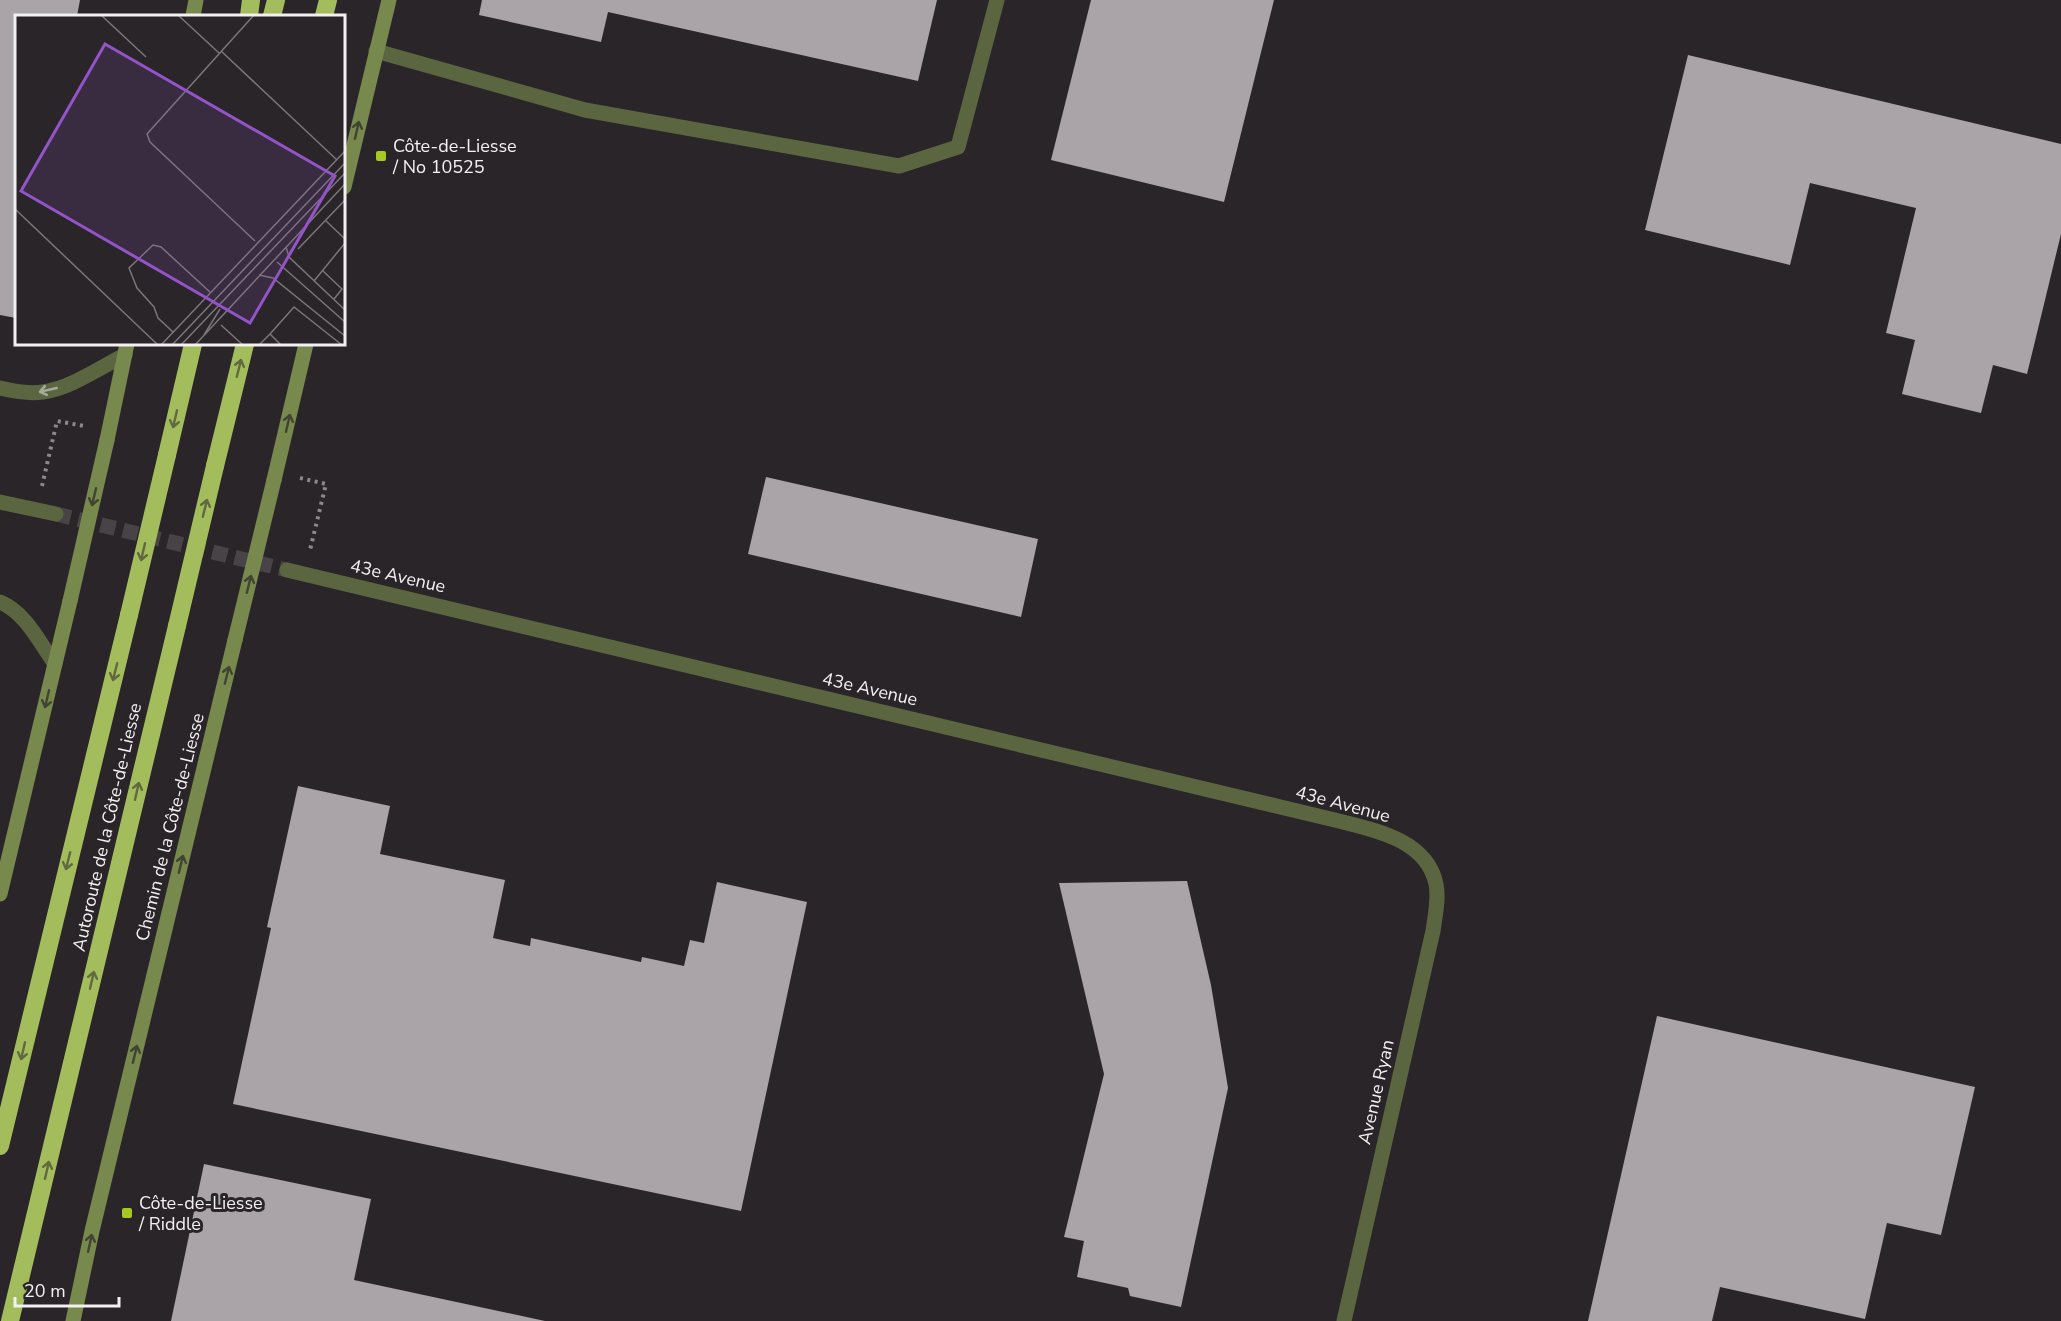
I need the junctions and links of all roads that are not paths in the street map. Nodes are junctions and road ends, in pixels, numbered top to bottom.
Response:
1 (196, 0) edge
2 (251, 0) edge
3 (276, 0) edge
4 (328, 0) edge
5 (389, 0) edge
6 (997, 0) edge
7 (193, 15) edge
8 (249, 15) edge
9 (272, 15) edge
10 (324, 15) edge
11 (376, 51) junction
12 (345, 183) edge
13 (193, 345) edge
14 (244, 345) edge
15 (306, 345) edge
16 (126, 349) edge
17 (0, 388) edge
18 (0, 502) edge
19 (56, 514) tunnel mouth
20 (287, 570) tunnel mouth
21 (0, 602) edge
22 (55, 664) junction
23 (1432, 871) joint
24 (0, 894) edge
25 (0, 1146) edge
26 (10, 1321) edge
27 (73, 1321) edge
28 (1344, 1321) edge

1 - 7 main road
2 - 8 highway
3 - 9 highway
4 - 10 highway
5 - 11 main road
6 - 11 street
12 -> 11 main road
13 -> 25 highway, Autoroute de la Côte-de-Liesse, bridge
26 -> 14 highway, Autoroute de la Côte-de-Liesse, bridge
27 -> 15 main road, Chemin de la Côte-de-Liesse, bridge
16 -> 17 street
16 -> 22 main road, bridge
18 - 19 street
20 - 23 street, 43e Avenue
21 - 22 street
22 -> 24 main road
23 - 28 street, Avenue Ryan

